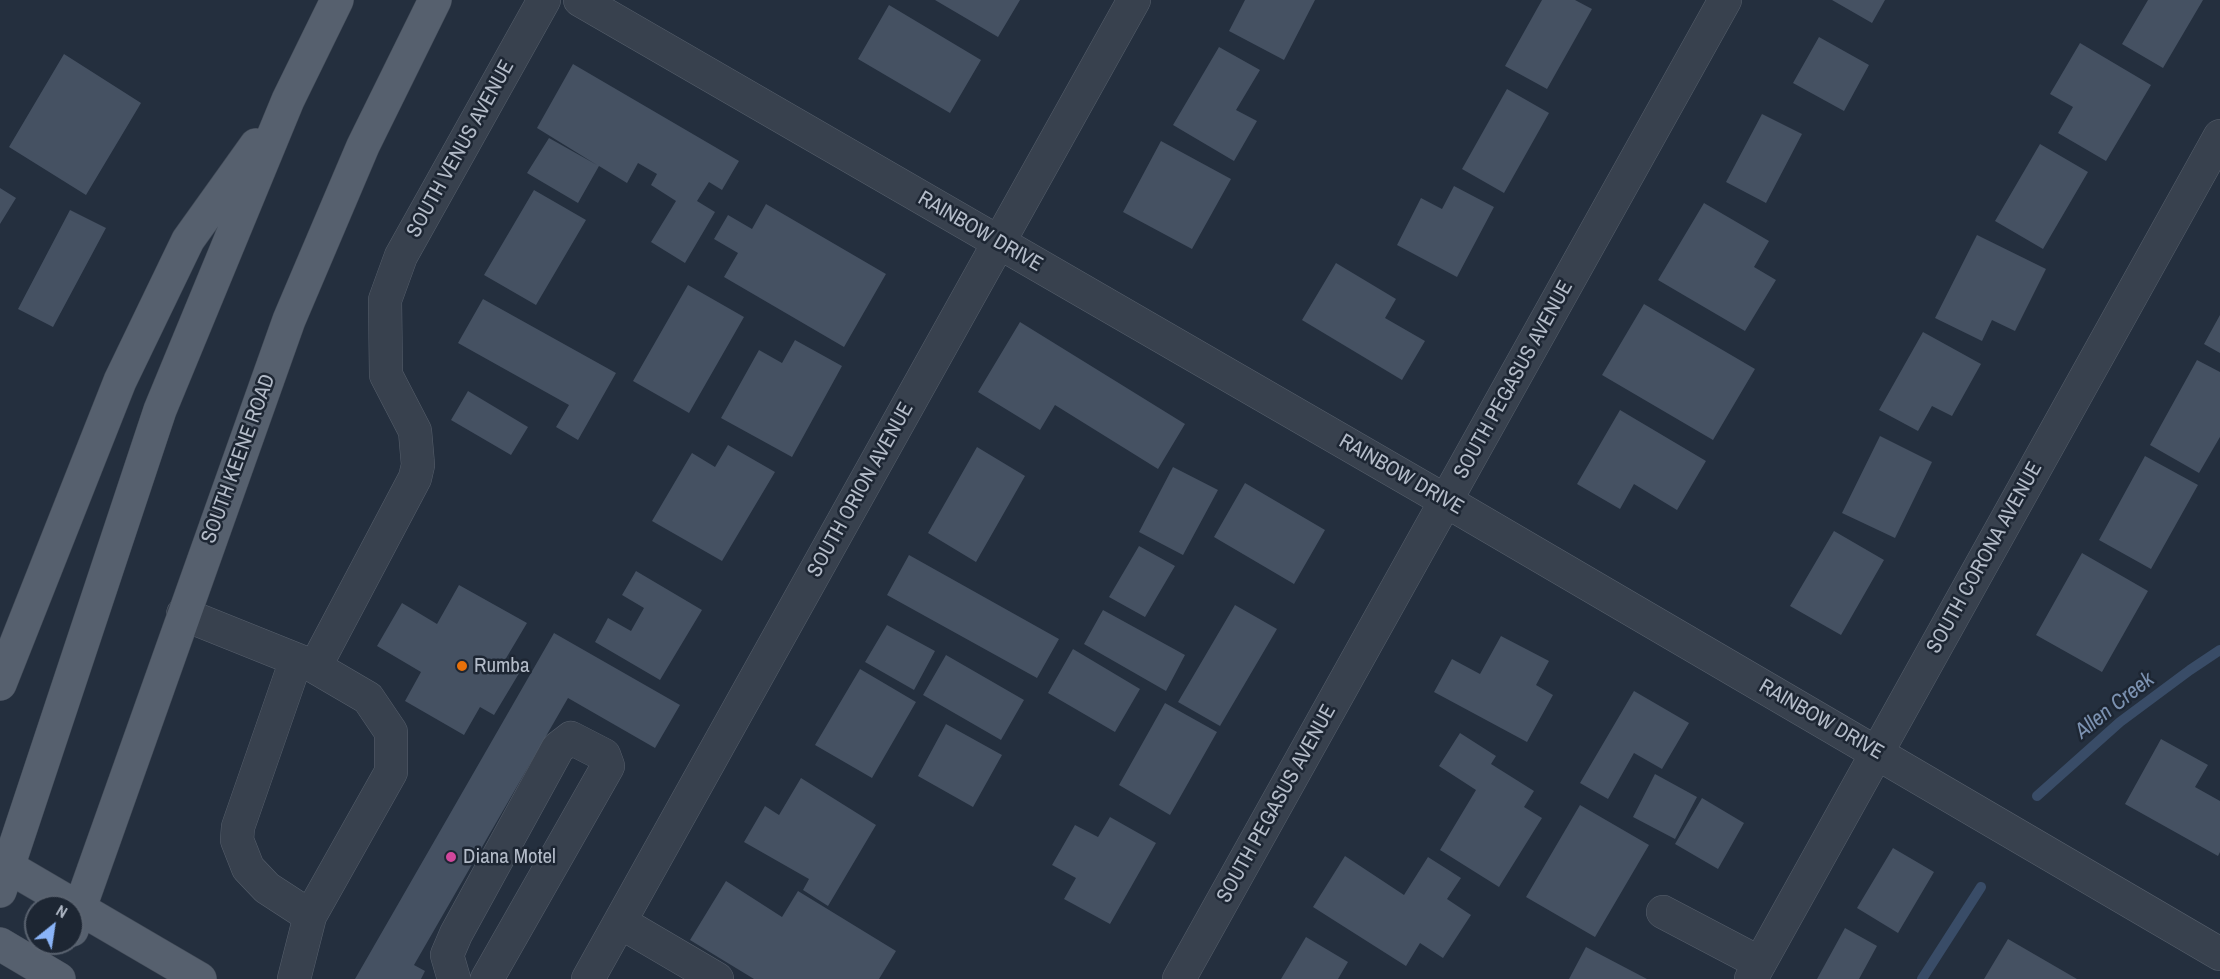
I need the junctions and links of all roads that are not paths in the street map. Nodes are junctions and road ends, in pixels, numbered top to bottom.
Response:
1 (337, 0) edge
2 (435, 0) edge
3 (544, 0) edge
4 (580, 0) edge
5 (1134, 0) edge
6 (1725, 0) edge
7 (288, 100) junction
8 (2220, 136) edge
9 (998, 243) junction
10 (1446, 501) junction
11 (183, 614) junction
12 (306, 664) junction
13 (0, 684) edge
14 (1876, 753) junction
15 (3, 873) edge
16 (38, 895) edge
17 (84, 899) edge
18 (1663, 912) dead end
19 (310, 916) junction
20 (84, 922) edge
21 (620, 922) junction
22 (0, 944) edge
23 (2220, 954) edge
24 (63, 955) edge
25 (679, 969) edge
26 (1755, 971) edge
27 (55, 978) edge
28 (200, 979) edge
29 (294, 979) edge
30 (454, 979) edge
31 (487, 979) edge
32 (588, 979) edge
33 (717, 979) edge
34 (1179, 979) edge

1 - 7 main road
2 - 11 main road, SOUTH KEENE ROAD
3 - 12 street, SOUTH VENUS AVENUE
4 - 9 street, RAINBOW DRIVE
5 - 9 street, SOUTH ORION AVENUE
6 - 10 street, SOUTH PEGASUS AVENUE
7 - 13 main road
7 - 15 main road
8 - 14 street, SOUTH CORONA AVENUE
9 - 10 street, RAINBOW DRIVE
9 - 21 street, SOUTH ORION AVENUE
10 - 14 street, RAINBOW DRIVE
10 - 34 street, SOUTH PEGASUS AVENUE
11 - 12 street
11 - 17 main road, SOUTH KEENE ROAD
12 - 19 street
12 - 19 street
14 - 23 street, RAINBOW DRIVE
14 - 26 street, SOUTH CORONA AVENUE
15 - 16 main road
18 - 26 street
19 - 29 street
20 - 28 main road
21 - 25 street
21 - 32 street, SOUTH ORION AVENUE
22 - 27 main road
24 - 27 main road
25 - 33 street
30 - 31 street

